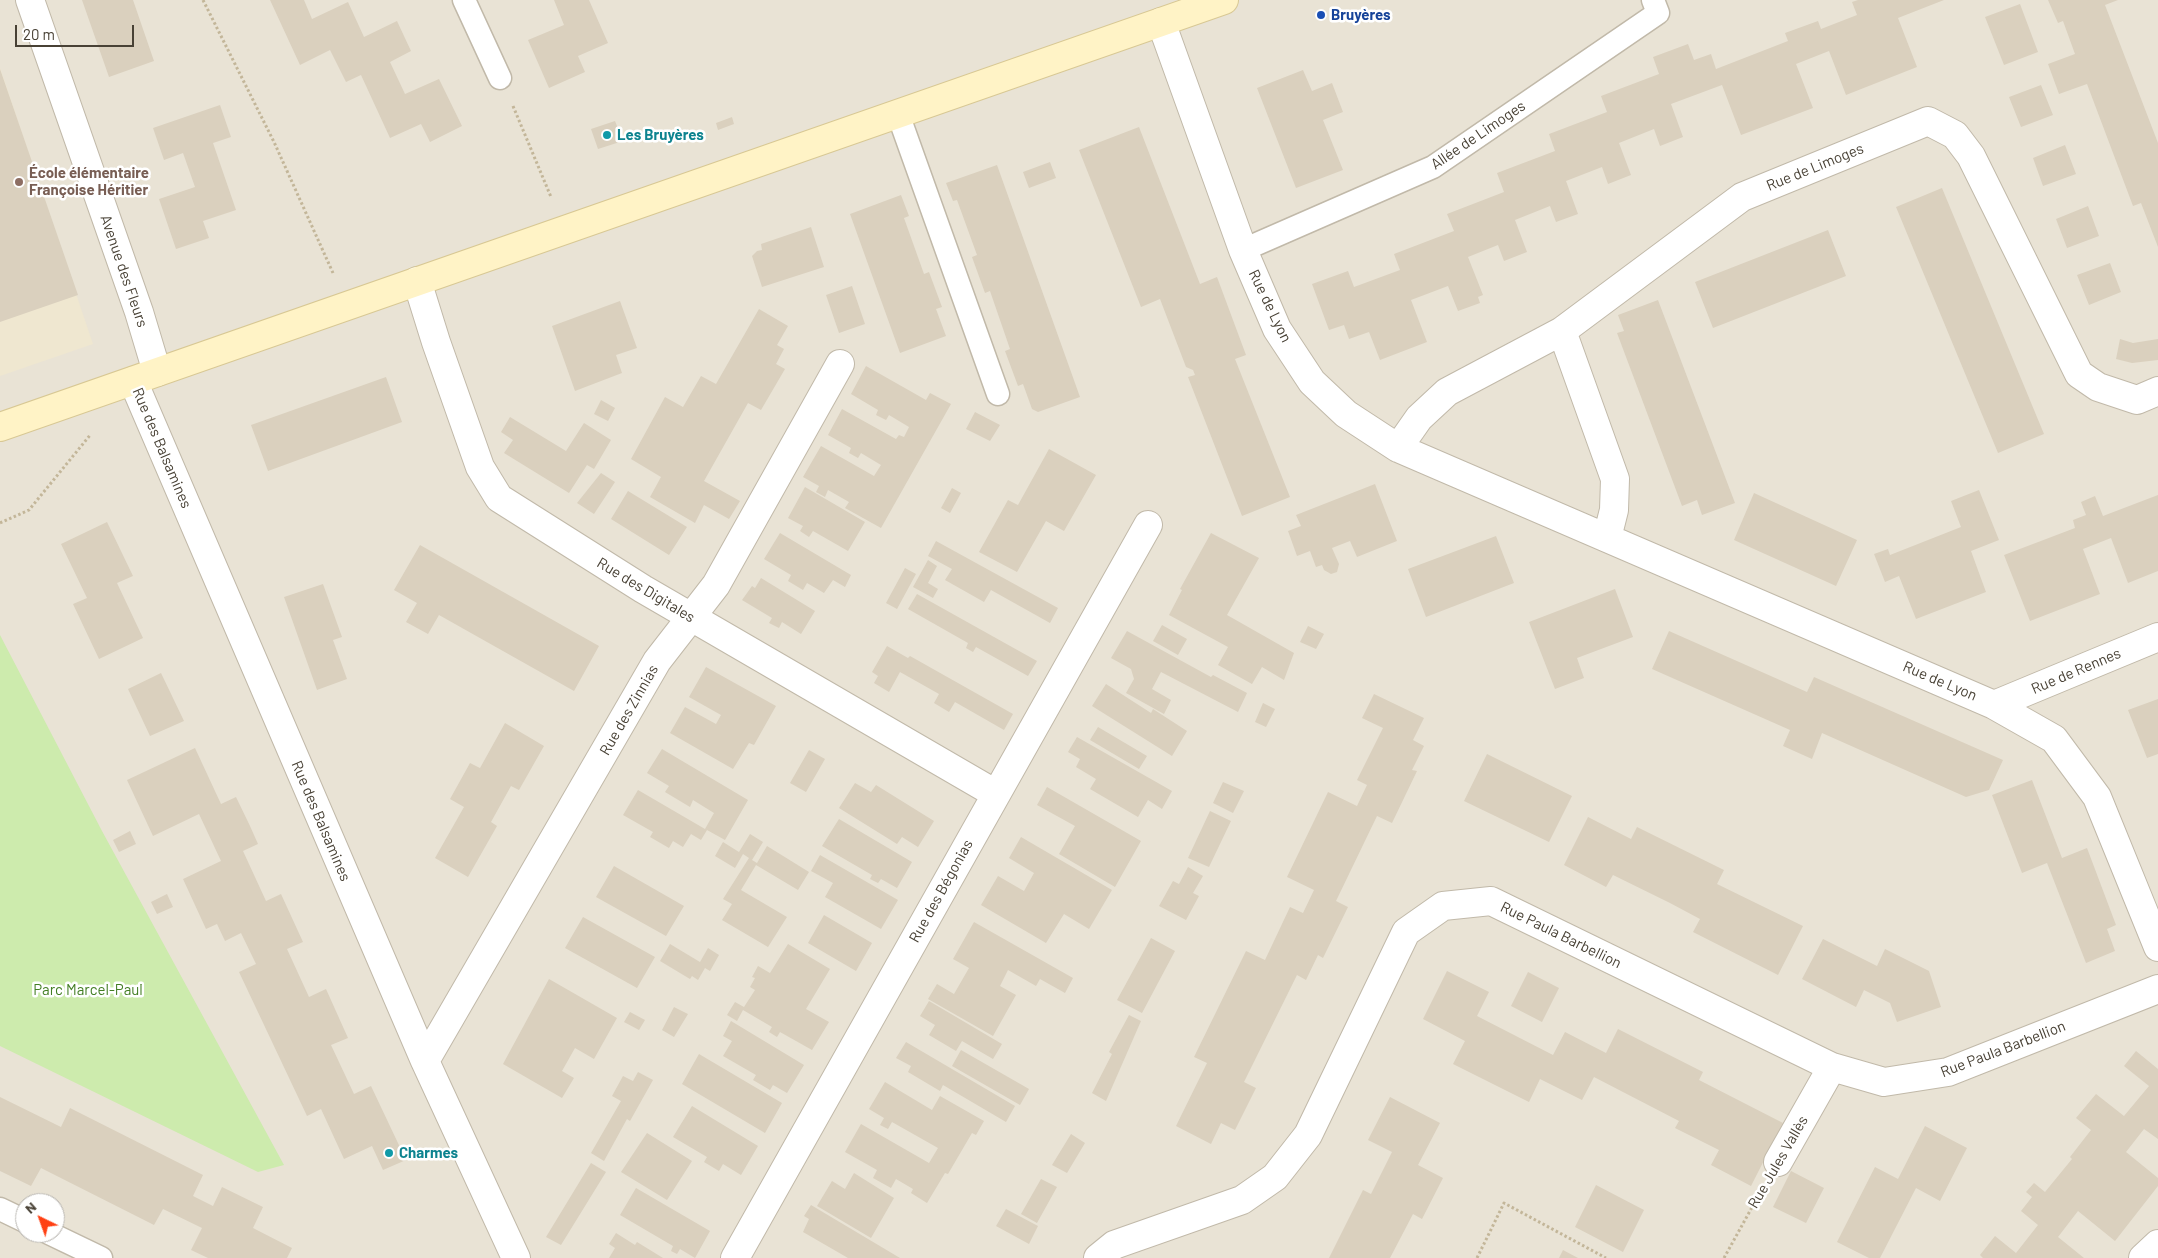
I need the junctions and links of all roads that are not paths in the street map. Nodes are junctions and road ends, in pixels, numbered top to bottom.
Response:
1 (30, 0) edge
2 (464, 0) edge
3 (1224, 0) edge
4 (1653, 0) edge
5 (1160, 22) junction
6 (500, 78) road end
7 (898, 114) junction
8 (1243, 250) junction
9 (417, 281) junction
10 (1562, 331) junction
11 (840, 364) dead end
12 (145, 376) junction
13 (2158, 391) edge
14 (998, 394) dead end
15 (0, 427) edge
16 (1398, 448) junction
17 (1148, 525) dead end
18 (1607, 538) junction
19 (690, 617) junction
20 (2158, 636) edge
21 (1994, 705) junction
22 (996, 794) junction
23 (2158, 947) edge
24 (2158, 989) edge
25 (425, 1061) junction
26 (1832, 1067) junction
27 (1778, 1162) road end
28 (0, 1209) edge
29 (15, 1216) edge
30 (65, 1241) edge
31 (2158, 1244) edge
32 (101, 1258) edge
33 (516, 1258) edge
34 (735, 1258) edge
35 (1098, 1258) edge
36 (2143, 1258) edge

1 - 12 street, Avenue des Fleurs
2 - 6 lane
3 - 5 main road
4 - 8 lane, Allée de Limoges
5 - 7 main road
5 - 8 street, Rue de Lyon
7 - 9 main road
7 - 14 lane
8 - 16 street, Rue de Lyon
9 - 12 main road
9 - 19 street, Rue des Digitales
10 - 13 street, Rue de Limoges
10 - 16 street, Rue de Limoges
10 - 18 street
11 - 19 street, Rue des Zinnias
12 - 15 main road
12 - 25 street, Rue des Balsamines
16 - 18 street, Rue de Lyon
17 - 22 street, Rue des Bégonias
18 - 21 street, Rue de Lyon
19 - 22 street, Rue des Digitales
19 - 25 street, Rue des Zinnias
20 - 21 street, Rue de Rennes
21 - 23 street, Rue de Lyon
22 - 34 street, Rue des Bégonias
24 - 26 street, Rue Paula Barbellion
25 - 33 street, Rue des Balsamines
26 - 27 street, Rue Jules Vallès
26 - 35 street, Rue Paula Barbellion
28 - 29 lane
30 - 32 lane
31 - 36 street

